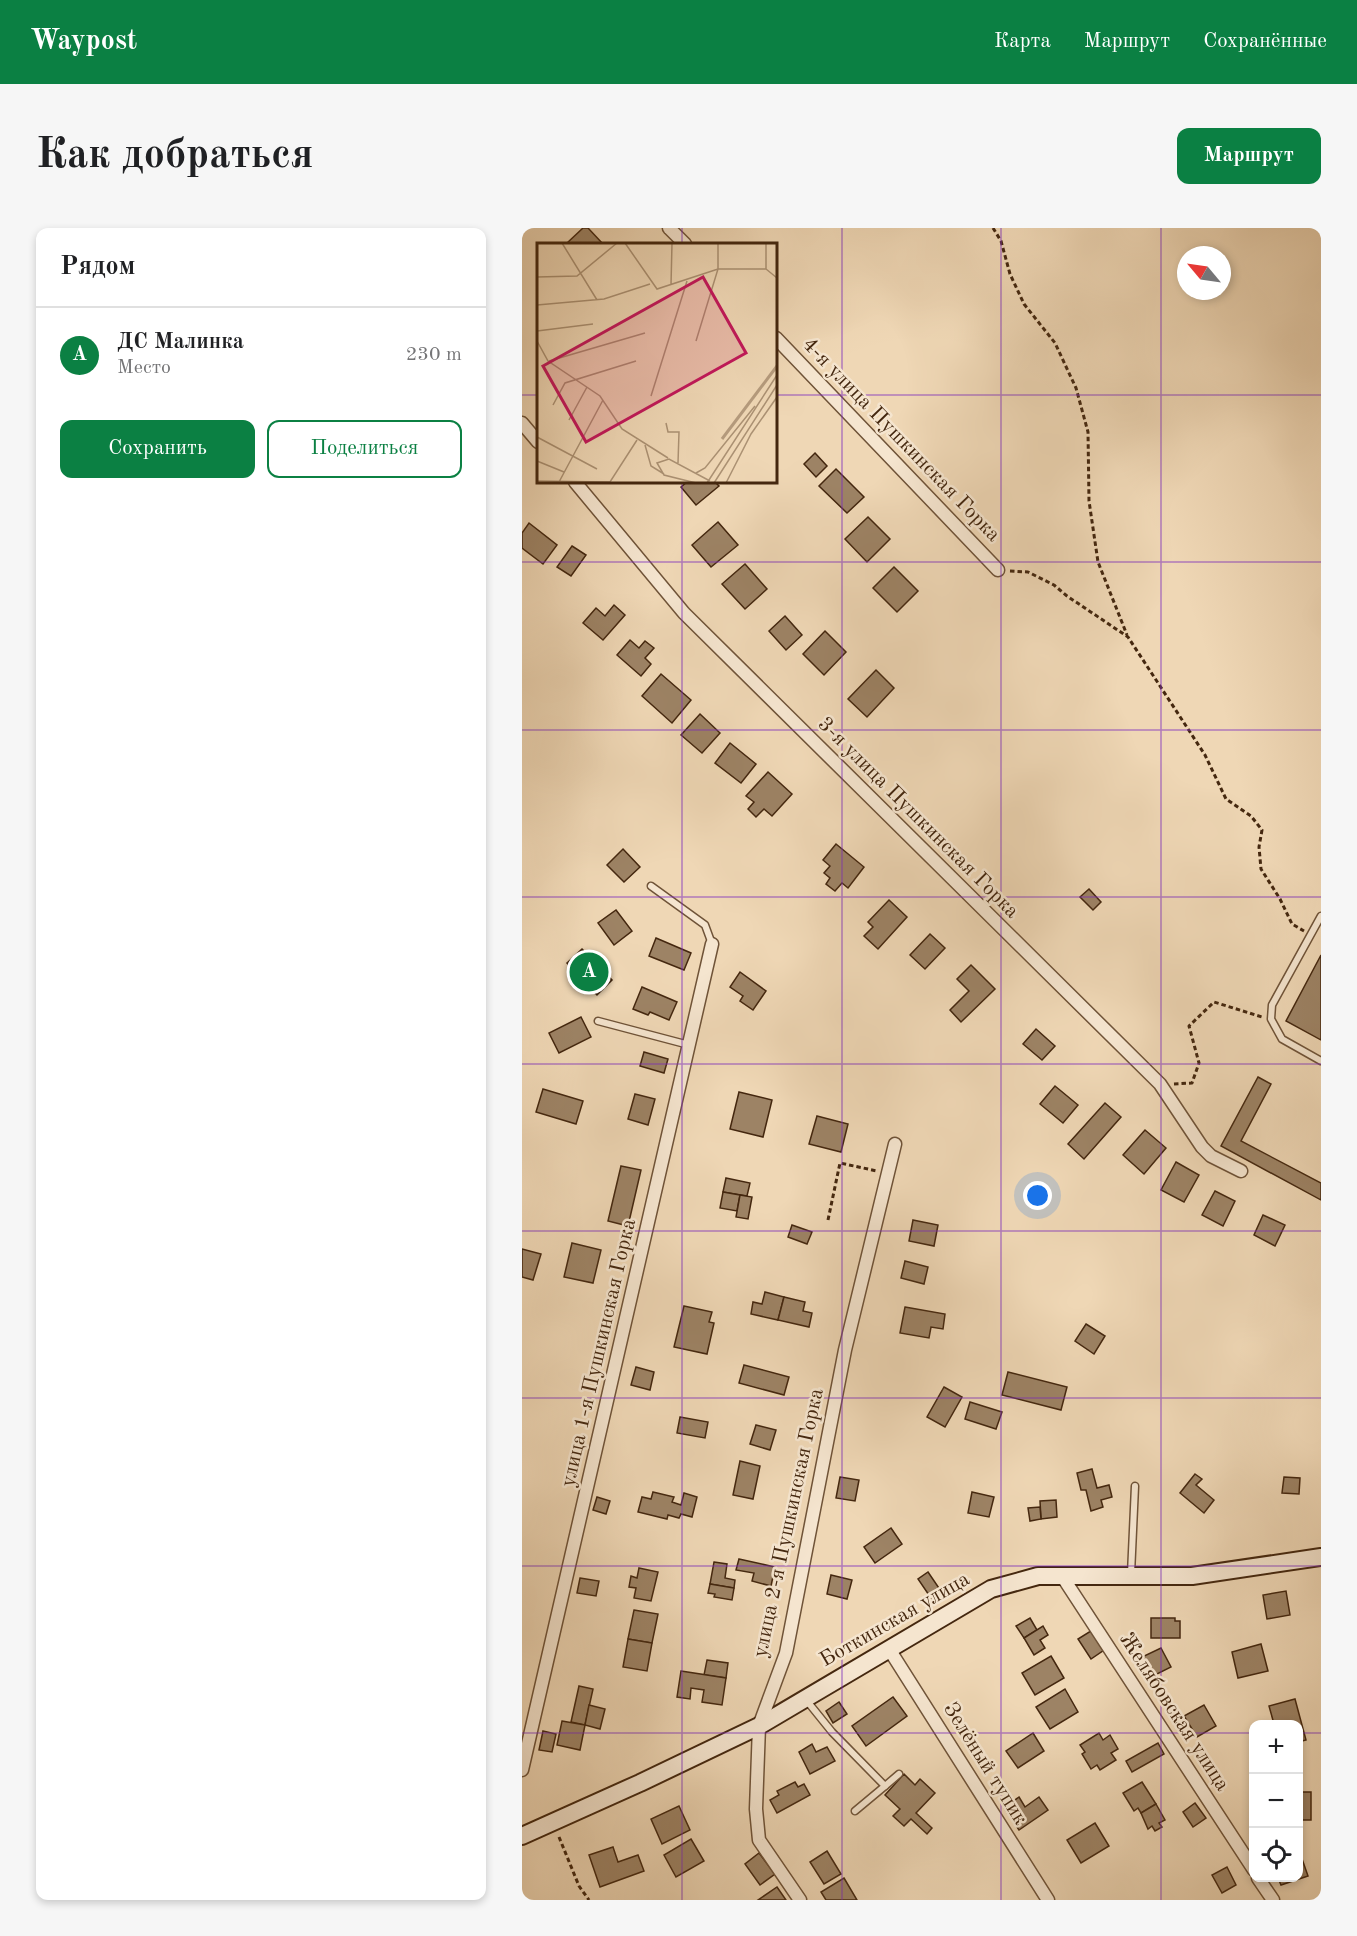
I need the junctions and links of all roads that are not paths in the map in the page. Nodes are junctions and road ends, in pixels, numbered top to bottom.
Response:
1 (669, 228) edge
2 (684, 243) edge
3 (777, 339) edge
4 (522, 423) edge
5 (537, 441) edge
6 (576, 483) edge
7 (998, 570) road end
8 (651, 886) dead end
9 (1321, 916) edge
10 (712, 944) joint
11 (598, 1021) dead end
12 (689, 1045) junction
13 (1321, 1061) edge
14 (895, 1144) dead end
15 (1241, 1172) dead end
16 (1135, 1486) dead end
17 (1321, 1557) edge
18 (1131, 1575) junction
19 (1062, 1576) junction
20 (889, 1649) junction
21 (805, 1698) junction
22 (759, 1726) junction
23 (522, 1770) edge
24 (899, 1774) dead end
25 (885, 1786) junction
26 (855, 1811) dead end
27 (522, 1836) edge
28 (1249, 1862) edge
29 (1261, 1882) edge
30 (800, 1900) edge
31 (1048, 1900) edge
32 (1273, 1900) edge

1 - 2 street
3 - 7 street, 4-я улица Пушкинская Горка
4 - 5 street
6 - 15 street, 3-я улица Пушкинская Горка
8 - 10 lane
9 - 13 lane
10 - 12 street, улица 1-я Пушкинская Горка
11 - 12 lane
12 - 23 street, улица 1-я Пушкинская Горка
14 - 22 street, улица 2-я Пушкинская Горка
16 - 18 lane
17 - 18 street, Боткинская улица
18 - 19 street, Боткинская улица
19 - 20 street, Боткинская улица
19 - 28 street, Желябовская улица
20 - 21 street, Боткинская улица
20 - 31 street, Зелёный тупик
21 - 22 street, Боткинская улица
21 - 25 lane
22 - 27 street, Боткинская улица
22 - 30 street, улица 2-я Пушкинская Горка
24 - 25 lane
25 - 26 lane
29 - 32 street

